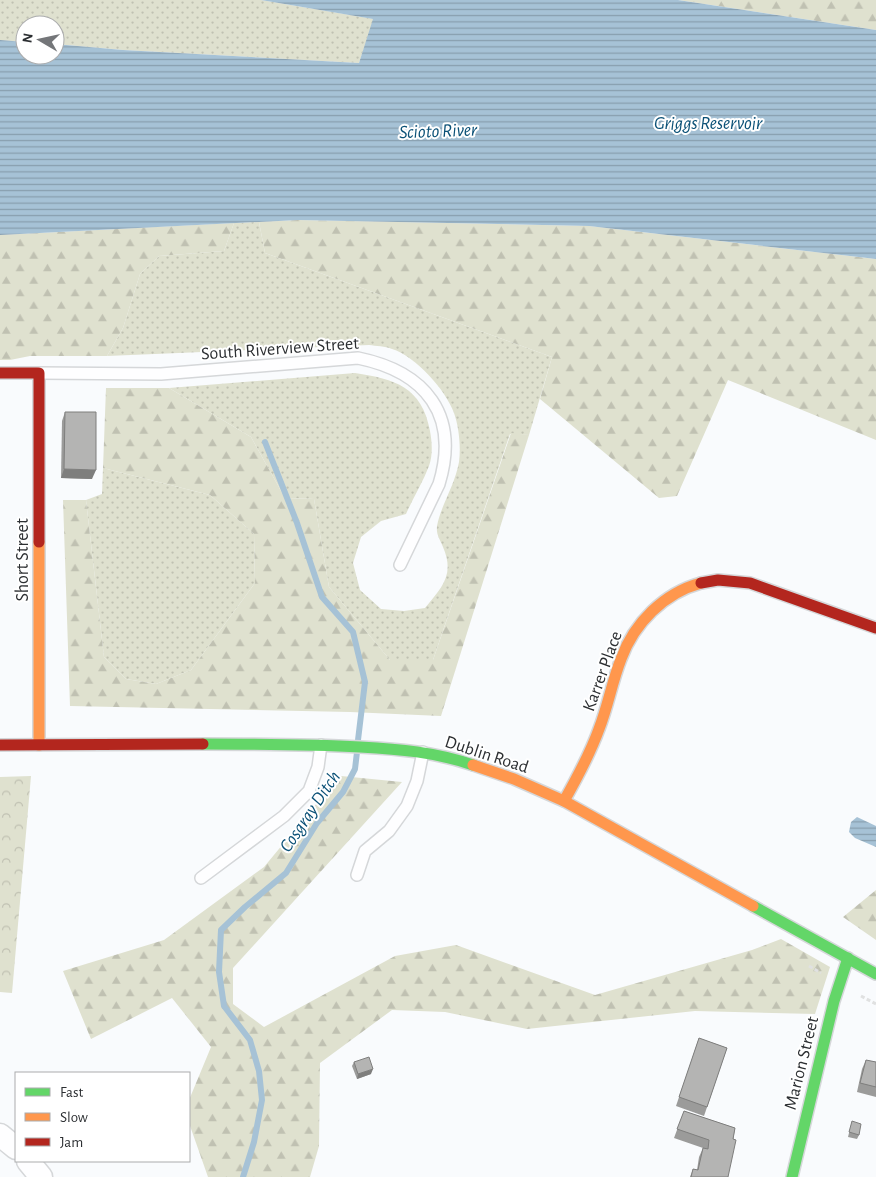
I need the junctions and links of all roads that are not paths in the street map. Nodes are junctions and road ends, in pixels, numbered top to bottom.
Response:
1 (0, 373) edge
2 (39, 373) junction
3 (400, 566) dead end
4 (876, 628) edge
5 (0, 745) edge
6 (321, 745) junction
7 (39, 746) junction
8 (423, 752) junction
9 (564, 801) junction
10 (357, 875) dead end
11 (201, 878) dead end
12 (848, 958) junction
13 (876, 974) edge
14 (0, 1135) edge
15 (15, 1147) edge
16 (29, 1162) edge
17 (41, 1177) edge
18 (792, 1177) edge

1 - 2 street, South Riverview Street
2 - 3 lane, South Riverview Street
2 - 7 street, Short Street
4 - 9 street, Karrer Place
5 - 7 street, Dublin Road
6 - 7 street, Dublin Road
6 - 8 street, Dublin Road
6 - 11 lane
8 - 9 street, Dublin Road
8 - 10 lane
9 - 12 street, Dublin Road
12 - 13 street, Dublin Road
12 - 18 street, Marion Street
14 - 15 street
16 - 17 street

